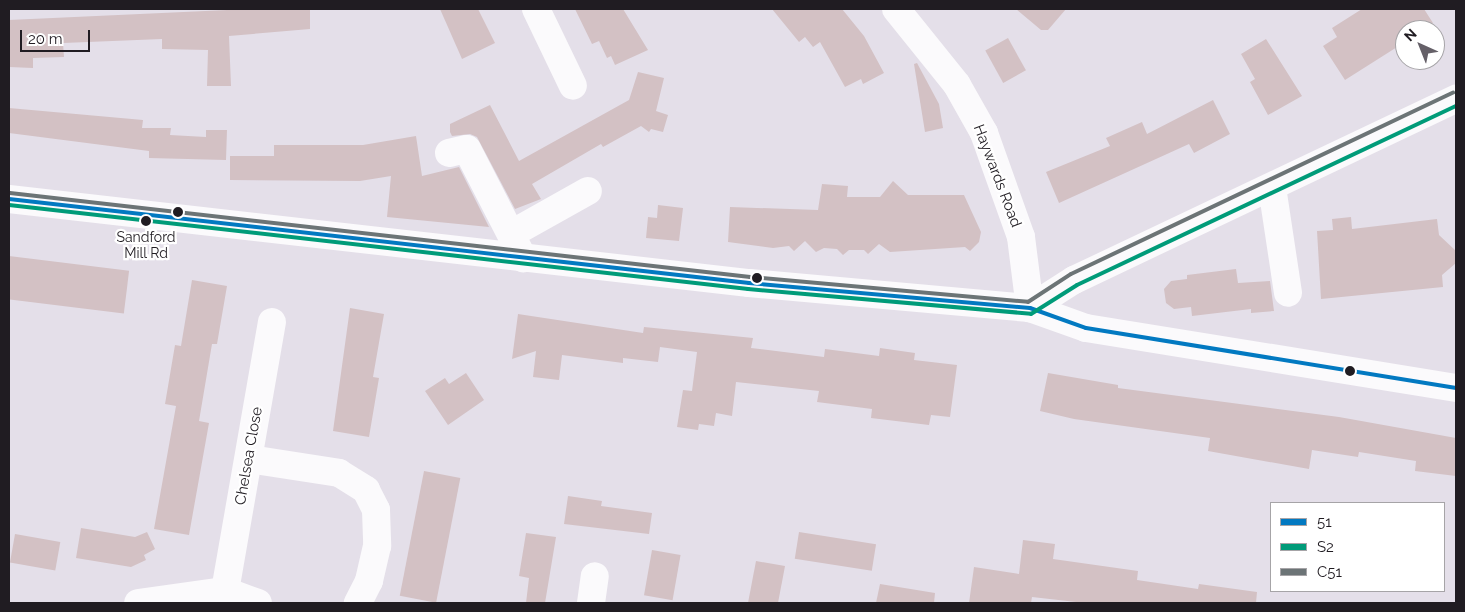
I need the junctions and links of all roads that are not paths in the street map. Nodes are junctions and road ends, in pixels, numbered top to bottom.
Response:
1 (536, 9) edge
2 (911, 14) edge
3 (573, 86) dead end
4 (1456, 99) edge
5 (449, 154) dead end
6 (1272, 188) junction
7 (588, 191) dead end
8 (9, 199) edge
9 (511, 234) junction
10 (523, 258) junction
11 (1288, 292) dead end
12 (1030, 308) junction
13 (272, 322) dead end
14 (1456, 388) edge
15 (249, 459) junction
16 (594, 576) dead end
17 (225, 591) junction
18 (138, 603) edge
19 (258, 603) edge
20 (358, 603) edge
21 (591, 603) edge

1 - 3 main road
2 - 12 main road, Haywards Road
4 - 6 main road
5 - 9 main road
6 - 11 main road
6 - 12 main road
7 - 9 main road
8 - 10 main road
9 - 10 main road
10 - 12 main road
12 - 14 main road
13 - 15 main road, Chelsea Close
15 - 17 main road, Chelsea Close
15 - 20 main road
16 - 21 main road
17 - 18 main road
17 - 19 main road

